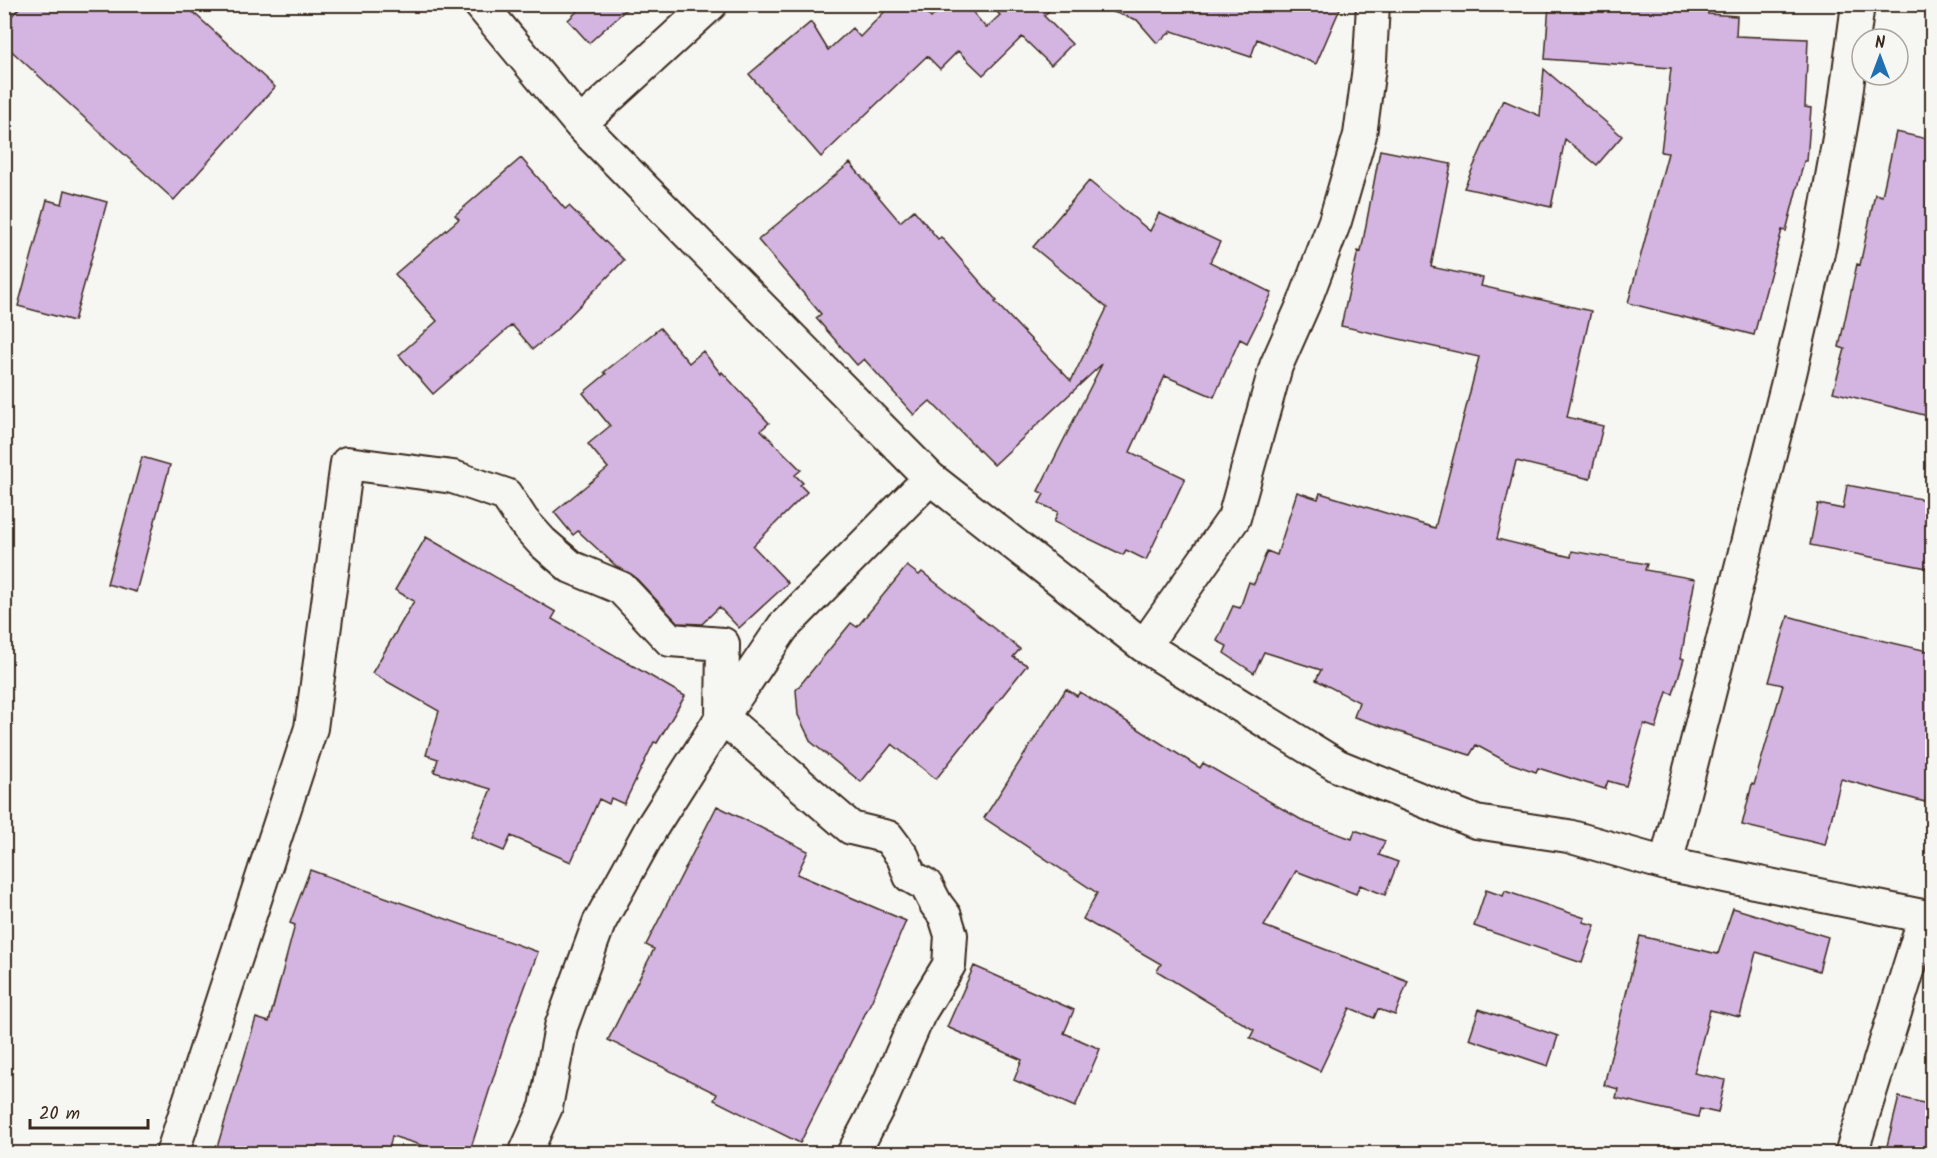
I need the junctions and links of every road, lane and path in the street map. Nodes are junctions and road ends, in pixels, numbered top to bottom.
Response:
1 (480, 4) edge
2 (711, 4) edge
3 (1373, 4) edge
4 (1858, 4) edge
5 (580, 124) junction
6 (930, 478) junction
7 (1144, 646) junction
8 (722, 717) junction
9 (1666, 864) junction
10 (1929, 917) edge
11 (172, 1154) edge
12 (525, 1154) edge
13 (853, 1154) edge
14 (1851, 1154) edge

1 - 5 street
2 - 5 street
3 - 7 street
4 - 9 street
5 - 6 street
6 - 7 street
6 - 8 street
7 - 9 street
8 - 11 street
8 - 12 street
8 - 13 street
9 - 10 street
10 - 14 street

